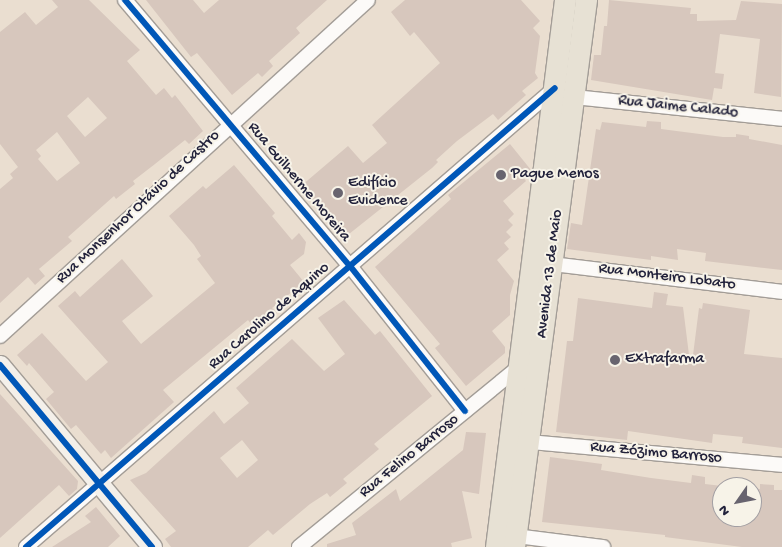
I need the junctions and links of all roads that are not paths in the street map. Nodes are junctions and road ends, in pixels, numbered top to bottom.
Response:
1 (125, 0) edge
2 (368, 0) edge
3 (586, 0) edge
4 (561, 4) edge
5 (555, 88) junction
6 (574, 97) junction
7 (782, 116) edge
8 (230, 124) junction
9 (552, 264) junction
10 (350, 266) junction
11 (782, 292) edge
12 (0, 336) edge
13 (0, 365) edge
14 (520, 366) junction
15 (465, 411) junction
16 (530, 442) junction
17 (782, 465) edge
18 (99, 484) junction
19 (515, 542) edge
20 (26, 547) edge
21 (152, 547) edge
22 (299, 547) edge
23 (496, 547) edge
24 (603, 547) edge

1 - 8 street, Rua Guilherme Moreira
2 - 8 street, Rua Monsenhor Otávio de Castro
3 - 6 main road, Avenida 13 de Maio
4 - 5 main road, Avenida 13 de Maio
5 - 10 street, Rua Carolino de Aquino
5 - 14 main road, Avenida 13 de Maio
6 - 7 street, Rua Jaime Calado
6 - 9 main road, Avenida 13 de Maio
8 - 10 street, Rua Guilherme Moreira
8 - 12 street, Rua Monsenhor Otávio de Castro
9 - 11 street, Rua Monteiro Lobato
9 - 16 main road, Avenida 13 de Maio
10 - 15 street, Rua Guilherme Moreira
10 - 18 street, Rua Carolino de Aquino
13 - 18 street
14 - 15 street, Rua Felino Barroso
14 - 23 main road, Avenida 13 de Maio
15 - 22 street, Rua Felino Barroso
16 - 17 street, Rua Zózimo Barroso
16 - 19 main road, Avenida 13 de Maio
18 - 20 street, Rua Carolino de Aquino
18 - 21 street
19 - 24 street

